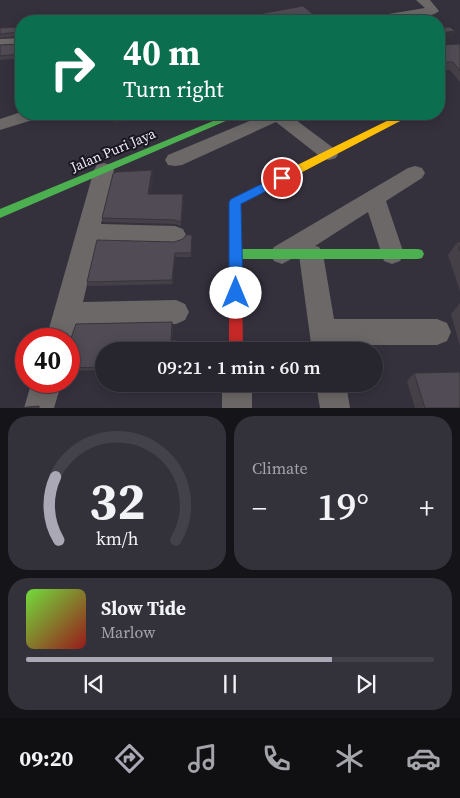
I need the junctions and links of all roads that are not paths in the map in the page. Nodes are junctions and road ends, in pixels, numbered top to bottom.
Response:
1 (422, 0) edge
2 (408, 15) edge
3 (15, 42) edge
4 (0, 43) edge
5 (15, 120) edge
6 (223, 120) edge
7 (265, 120) edge
8 (286, 120) edge
9 (395, 120) edge
10 (0, 125) edge
11 (329, 154) junction
12 (175, 160) dead end
13 (104, 170) junction
14 (415, 173) dead end
15 (375, 199) junction
16 (0, 214) edge
17 (87, 234) junction
18 (175, 235) dead end
19 (236, 254) junction
20 (282, 254) junction
21 (311, 254) junction
22 (392, 254) junction
23 (418, 254) dead end
24 (176, 312) dead end
25 (67, 314) junction
26 (63, 328) edge
27 (437, 332) dead end
28 (236, 342) edge
29 (325, 342) edge
30 (236, 392) edge
31 (332, 392) edge
32 (43, 393) edge
33 (39, 408) edge
34 (237, 408) edge
35 (335, 408) edge

1 - 2 street
3 - 4 street
5 - 10 street
6 - 13 street, Jalan Puri Jaya
7 - 12 street
8 - 11 street
9 - 11 street
11 - 19 street
13 - 16 street, Jalan Puri Jaya
13 - 17 street
14 - 15 street
15 - 20 street
15 - 22 street
17 - 18 street
17 - 25 street
19 - 20 street
19 - 28 street
20 - 21 street
21 - 22 street
21 - 29 street
22 - 23 street
24 - 25 street
25 - 26 street
27 - 29 street
30 - 34 street
31 - 35 street
32 - 33 street

